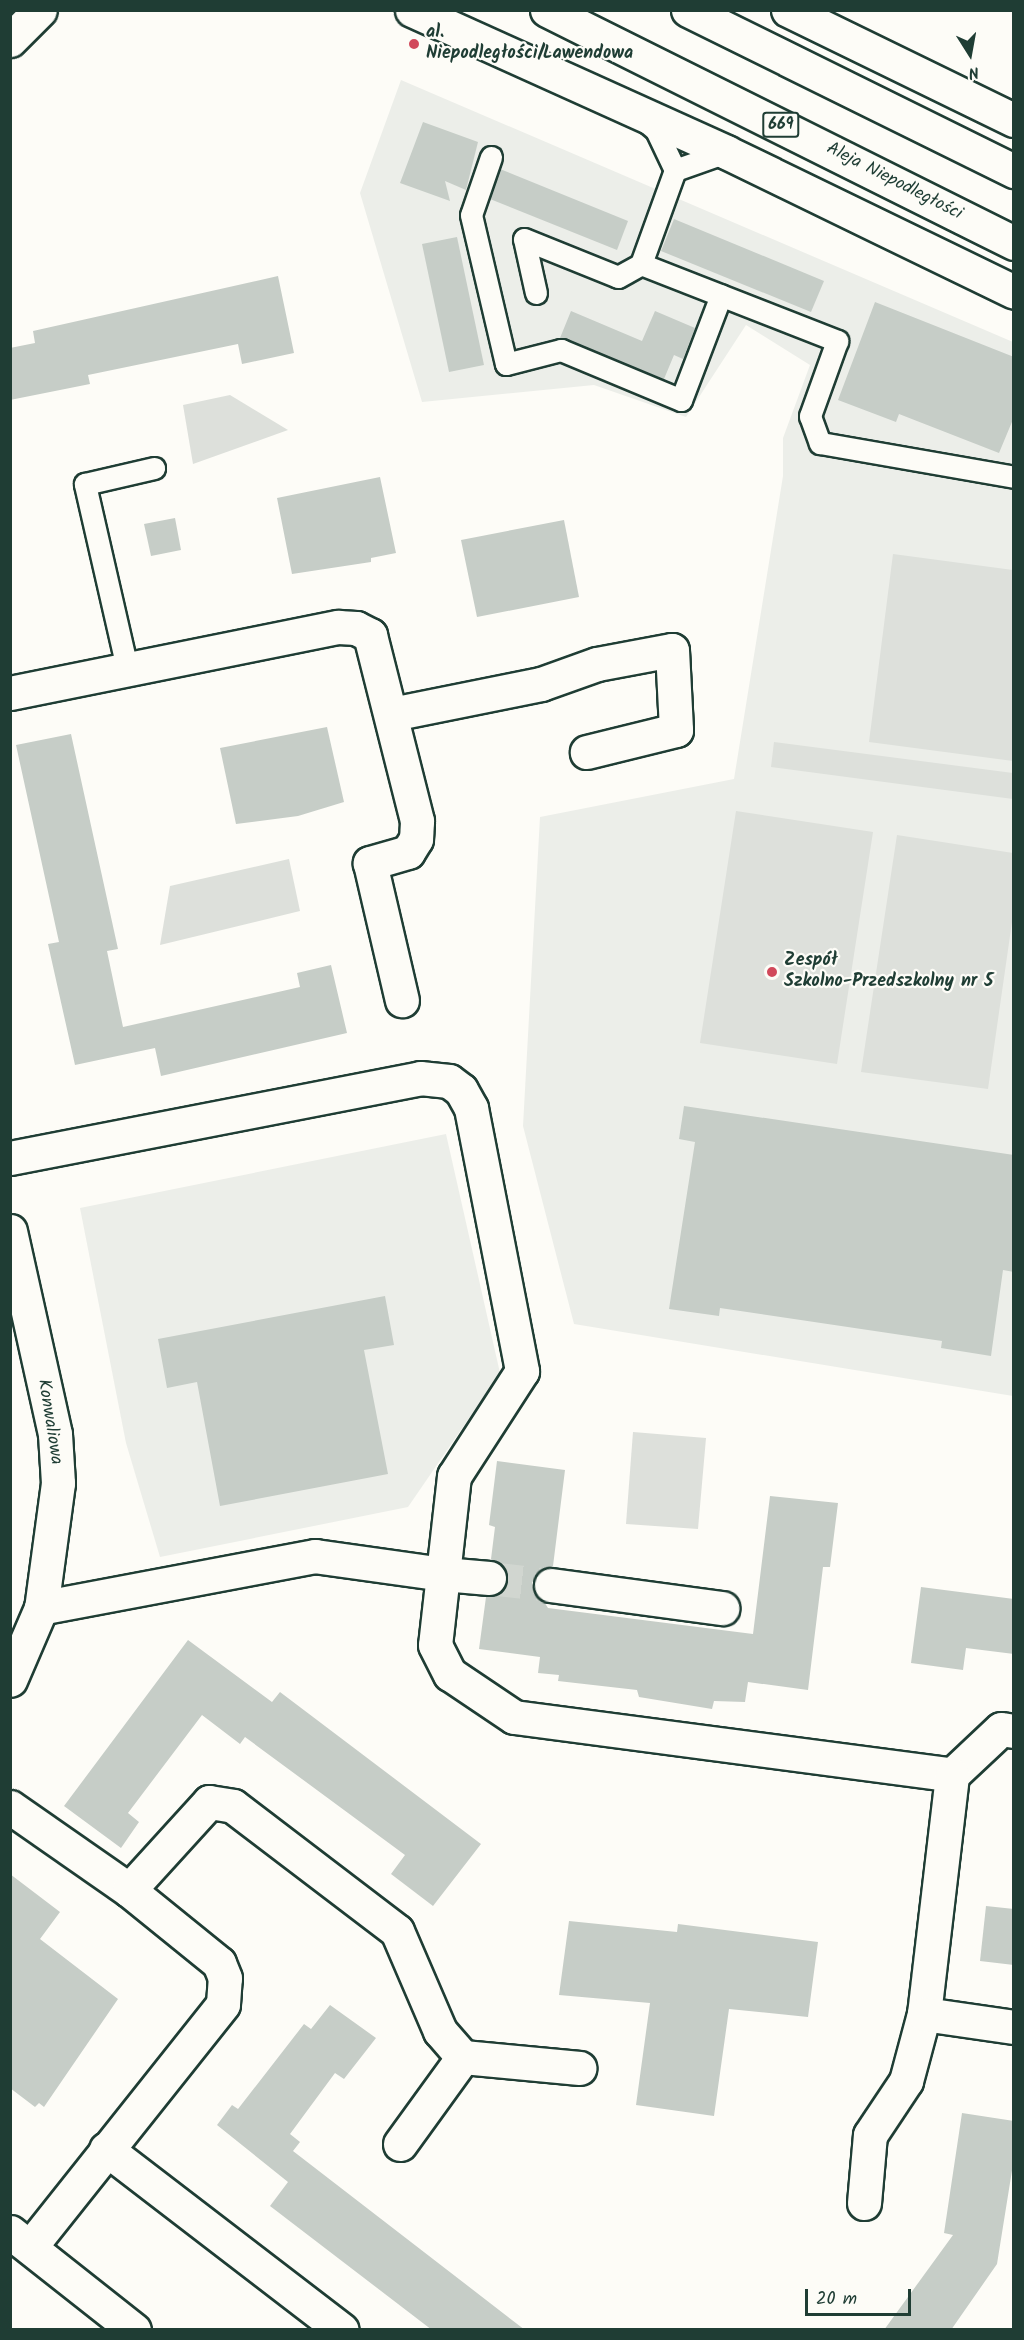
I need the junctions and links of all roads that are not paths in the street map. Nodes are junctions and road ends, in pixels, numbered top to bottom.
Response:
1 (40, 10) edge
2 (412, 10) edge
3 (547, 10) edge
4 (688, 10) edge
5 (788, 10) edge
6 (10, 40) edge
7 (637, 115) junction
8 (1014, 120) edge
9 (726, 152) junction
10 (491, 157) dead end
11 (675, 170) junction
12 (1014, 171) edge
13 (1014, 243) edge
14 (641, 264) junction
15 (1014, 292) edge
16 (536, 293) dead end
17 (721, 296) junction
18 (154, 468) dead end
19 (1014, 477) edge
20 (126, 668) junction
21 (10, 693) edge
22 (392, 714) junction
23 (587, 752) dead end
24 (402, 999) dead end
25 (10, 1158) edge
26 (10, 1231) edge
27 (443, 1574) junction
28 (489, 1578) tunnel mouth
29 (550, 1585) tunnel mouth
30 (41, 1608) junction
31 (722, 1608) dead end
32 (10, 1680) edge
33 (1014, 1731) edge
34 (952, 1775) junction
35 (10, 1807) edge
36 (129, 1890) junction
37 (924, 2014) junction
38 (1014, 2027) edge
39 (463, 2058) junction
40 (579, 2068) dead end
41 (400, 2144) dead end
42 (106, 2149) junction
43 (864, 2203) dead end
44 (20, 2239) edge
45 (122, 2326) edge
46 (342, 2330) edge

1 - 6 street
2 - 7 street
3 - 13 street, Aleja Niepodległości / 669
4 - 12 street
5 - 8 street
7 - 9 street
7 - 11 lane
9 - 11 lane
9 - 15 street
10 - 17 lane
11 - 14 lane
14 - 16 lane
14 - 17 lane
17 - 19 lane
18 - 20 lane
20 - 21 street
20 - 22 street
22 - 23 street
22 - 24 street
25 - 27 street
26 - 30 street, Konwaliowa
27 - 28 street
27 - 30 street
27 - 34 street
29 - 31 street
30 - 32 street, Konwaliowa
33 - 34 street
34 - 37 street
35 - 36 street
36 - 39 street
36 - 42 street
37 - 38 street
37 - 43 street
39 - 40 street
39 - 41 street
42 - 44 street
42 - 46 street
44 - 45 street

